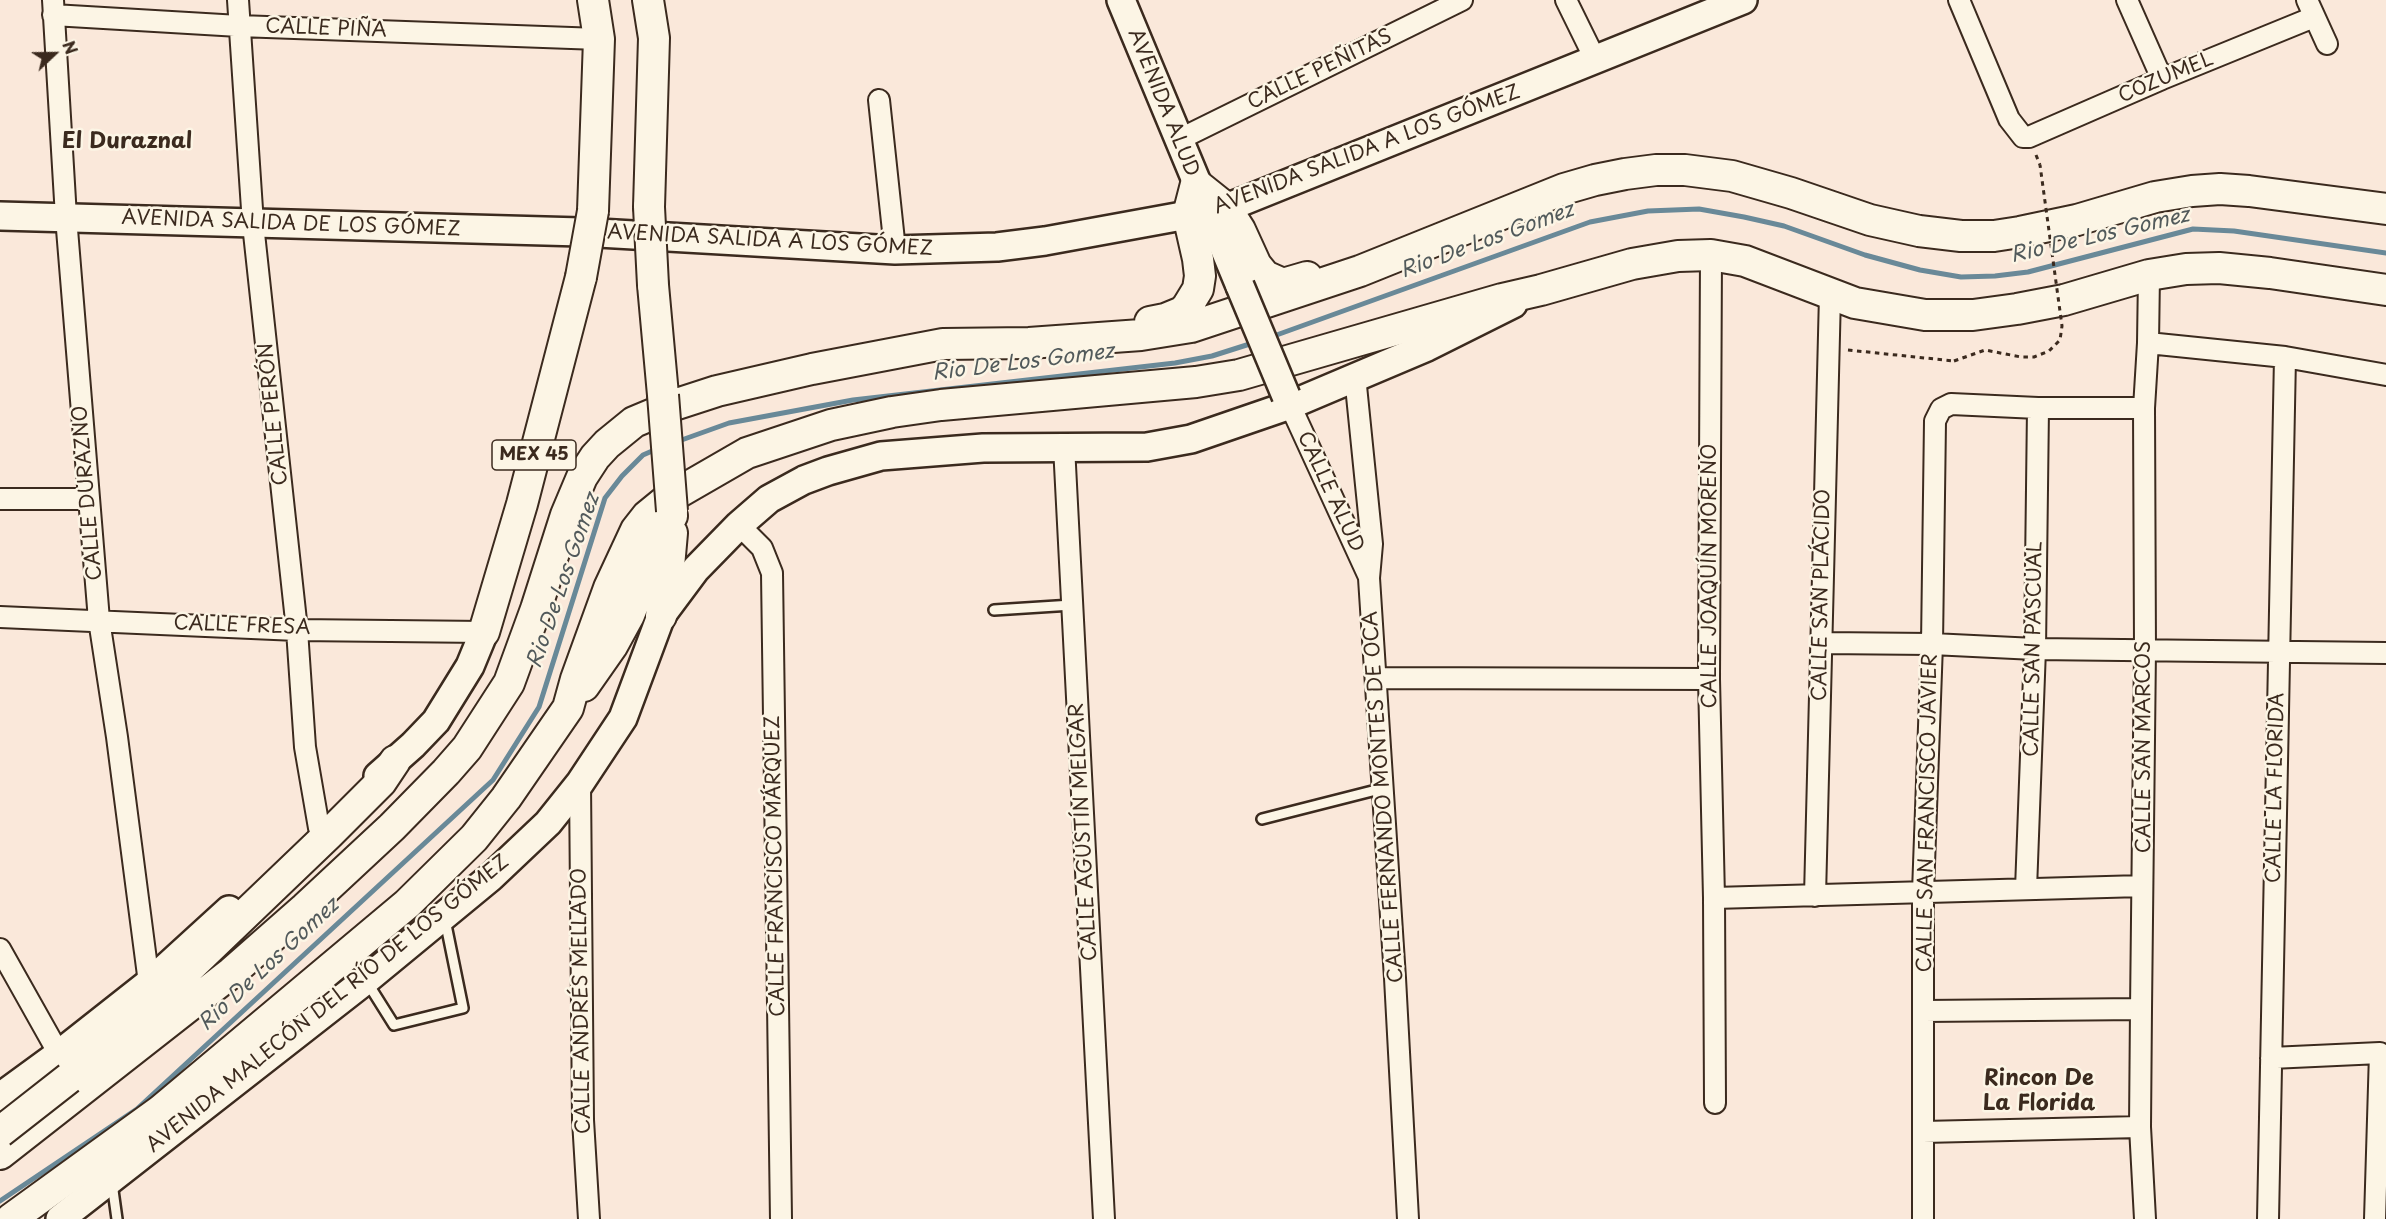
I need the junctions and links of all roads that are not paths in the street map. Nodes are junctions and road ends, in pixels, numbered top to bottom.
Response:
1 (238, 0) edge
2 (593, 0) edge
3 (648, 0) edge
4 (1121, 0) edge
5 (1462, 0) edge
6 (1566, 0) edge
7 (1743, 0) edge
8 (1959, 0) edge
9 (2127, 0) edge
10 (53, 7) edge
11 (2311, 8) edge
12 (238, 26) junction
13 (599, 39) junction
14 (2327, 44) dead end
15 (1596, 61) junction
16 (2162, 79) junction
17 (879, 100) dead end
18 (1178, 140) junction
19 (1196, 184) joint
20 (2386, 209) edge
21 (1207, 211) junction
22 (1503, 214) junction
23 (0, 216) edge
24 (66, 217) junction
25 (587, 221) junction
26 (253, 224) junction
27 (895, 250) junction
28 (1711, 255) junction
29 (2149, 275) junction
30 (1541, 290) junction
31 (2386, 290) edge
32 (1830, 295) junction
33 (2148, 343) junction
34 (943, 344) junction
35 (2285, 357) junction
36 (2386, 375) edge
37 (1355, 376) junction
38 (1288, 400) junction
39 (2038, 408) junction
40 (2144, 408) junction
41 (1064, 446) junction
42 (0, 499) edge
43 (88, 499) junction
44 (672, 514) junction
45 (740, 525) junction
46 (1369, 578) junction
47 (1072, 605) junction
48 (994, 610) dead end
49 (661, 616) junction
50 (0, 617) edge
51 (99, 620) junction
52 (297, 630) junction
53 (484, 632) junction
54 (1821, 643) junction
55 (1932, 644) junction
56 (2035, 649) junction
57 (2145, 649) junction
58 (2278, 653) junction
59 (2386, 653) edge
60 (1377, 678) junction
61 (1709, 679) junction
62 (568, 708) junction
63 (395, 761) junction
64 (580, 783) junction
65 (1384, 788) junction
66 (1262, 819) dead end
67 (319, 828) junction
68 (2142, 886) junction
69 (2026, 889) junction
70 (1923, 892) junction
71 (1815, 896) junction
72 (1714, 898) junction
73 (444, 914) junction
74 (0, 949) edge
75 (366, 980) junction
76 (149, 983) junction
77 (2141, 1009) junction
78 (1924, 1011) junction
79 (2271, 1058) junction
80 (119, 1063) junction
81 (64, 1066) junction
82 (0, 1097) edge
83 (1715, 1103) dead end
84 (0, 1125) edge
85 (2140, 1127) junction
86 (0, 1132) edge
87 (1923, 1132) junction
88 (0, 1154) edge
89 (111, 1177) junction
90 (11, 1219) edge
91 (60, 1219) edge
92 (117, 1219) edge
93 (589, 1219) edge
94 (782, 1219) edge
95 (1104, 1219) edge
96 (1408, 1219) edge
97 (1923, 1219) edge
98 (2145, 1219) edge
99 (2268, 1219) edge
100 (2374, 1219) edge

1 - 12 street, CALLE PERÓN
2 - 13 main road, MEX 45
3 - 44 main road, bridge
4 - 18 street, AVENIDA ALUD
5 - 18 street, CALLE PEÑITAS
6 - 15 street
7 - 15 street, AVENIDA SALIDA A LOS GÓMEZ
8 - 16 street, COZUMEL
9 - 16 street
10 - 12 street, CALLE PIÑA
10 - 24 street, CALLE DURAZNO
11 - 14 street
11 - 16 street, COZUMEL
12 - 13 street, CALLE PIÑA
12 - 26 street, CALLE PERÓN
13 - 25 main road, MEX 45
15 - 21 street, AVENIDA SALIDA A LOS GÓMEZ
17 - 27 street
18 - 19 street, AVENIDA ALUD
19 - 21 main road
20 - 22 main road
21 - 22 main road
21 - 27 street, AVENIDA SALIDA A LOS GÓMEZ
21 - 34 main road
21 - 38 street, bridge
22 - 34 main road
23 - 24 street, AVENIDA SALIDA DE LOS GÓMEZ
24 - 26 street, AVENIDA SALIDA DE LOS GÓMEZ
24 - 43 street, CALLE DURAZNO
25 - 26 street, AVENIDA SALIDA DE LOS GÓMEZ
25 - 27 street, AVENIDA SALIDA A LOS GÓMEZ
25 - 53 main road, MEX 45, bridge
26 - 52 street, CALLE PERÓN
28 - 30 main road, AVENIDA MALECÓN DEL RÍO DE LOS GÓMEZ
28 - 32 main road, AVENIDA MALECÓN DEL RÍO DE LOS GÓMEZ
28 - 61 street, CALLE JOAQUÍN MORENO
29 - 31 main road, AVENIDA MALECÓN DEL RÍO DE LOS GÓMEZ
29 - 32 main road, AVENIDA MALECÓN DEL RÍO DE LOS GÓMEZ
29 - 33 street, CALLE SAN MARCOS
30 - 37 street, AVENIDA MALECÓN DEL RÍO DE LOS GÓMEZ
30 - 62 main road, AVENIDA MALECÓN DEL RÍO DE LOS GÓMEZ
32 - 54 street, CALLE SAN PLÁCIDO
33 - 35 street
33 - 40 street, CALLE SAN MARCOS
34 - 80 main road
35 - 36 street
35 - 58 street, CALLE LA FLORIDA
37 - 38 street, AVENIDA MALECÓN DEL RÍO DE LOS GÓMEZ
37 - 46 street, CALLE FERNANDO MONTES DE OCA
38 - 41 street, AVENIDA MALECÓN DEL RÍO DE LOS GÓMEZ
38 - 46 street, CALLE ALUD
39 - 40 street
39 - 55 street, CALLE SAN FRANCISCO JAVIER
39 - 56 street, CALLE SAN PASCUAL
40 - 57 street, CALLE SAN MARCOS
41 - 45 street, AVENIDA MALECÓN DEL RÍO DE LOS GÓMEZ
41 - 47 street, CALLE AGUSTÍN MELGAR
42 - 43 street
43 - 51 street, CALLE DURAZNO
44 - 49 main road
44 - 62 main road
45 - 49 street, AVENIDA MALECÓN DEL RÍO DE LOS GÓMEZ
45 - 94 street, CALLE FRANCISCO MÁRQUEZ
46 - 60 street, CALLE FERNANDO MONTES DE OCA
47 - 48 lane
47 - 95 street, CALLE AGUSTÍN MELGAR
49 - 64 street, AVENIDA MALECÓN DEL RÍO DE LOS GÓMEZ
50 - 51 street, CALLE FRESA
51 - 52 street, CALLE FRESA
51 - 76 street, CALLE DURAZNO
52 - 53 street, CALLE FRESA
52 - 67 street, CALLE PERÓN
53 - 63 street, MEX 45
54 - 55 street
54 - 71 street, CALLE SAN PLÁCIDO
55 - 56 street
55 - 70 street, CALLE SAN FRANCISCO JAVIER
56 - 57 street
56 - 69 street, CALLE SAN PASCUAL
57 - 58 street
57 - 68 street, CALLE SAN MARCOS
58 - 59 street
58 - 79 street, CALLE LA FLORIDA
60 - 61 street
60 - 65 street, CALLE FERNANDO MONTES DE OCA
61 - 72 street, CALLE JOAQUÍN MORENO
62 - 90 main road, AVENIDA MALECÓN DEL RÍO DE LOS GÓMEZ
63 - 67 street, MEX 45
63 - 81 main road
64 - 73 street, AVENIDA MALECÓN DEL RÍO DE LOS GÓMEZ
64 - 93 street, CALLE ANDRÉS MELLADO
65 - 66 lane
65 - 96 street, CALLE FERNANDO MONTES DE OCA
67 - 76 street, MEX 45
68 - 69 street
68 - 77 street, CALLE SAN MARCOS
69 - 70 street
70 - 71 street
70 - 78 street, CALLE SAN FRANCISCO JAVIER
71 - 72 street
72 - 83 street, CALLE JOAQUÍN MORENO
73 - 75 street, AVENIDA MALECÓN DEL RÍO DE LOS GÓMEZ
73 - 75 lane
74 - 81 street
75 - 89 street, AVENIDA MALECÓN DEL RÍO DE LOS GÓMEZ
76 - 81 street, MEX 45
77 - 78 street
77 - 85 street, CALLE SAN MARCOS
78 - 87 street, CALLE SAN FRANCISCO JAVIER
79 - 99 street, CALLE LA FLORIDA
79 - 100 street
80 - 84 main road
80 - 88 main road
81 - 82 street, MEX 45
81 - 86 main road, bridge
85 - 87 street
85 - 98 street, CALLE SAN MARCOS
87 - 97 street, CALLE SAN FRANCISCO JAVIER
89 - 91 street, AVENIDA MALECÓN DEL RÍO DE LOS GÓMEZ
89 - 92 lane

